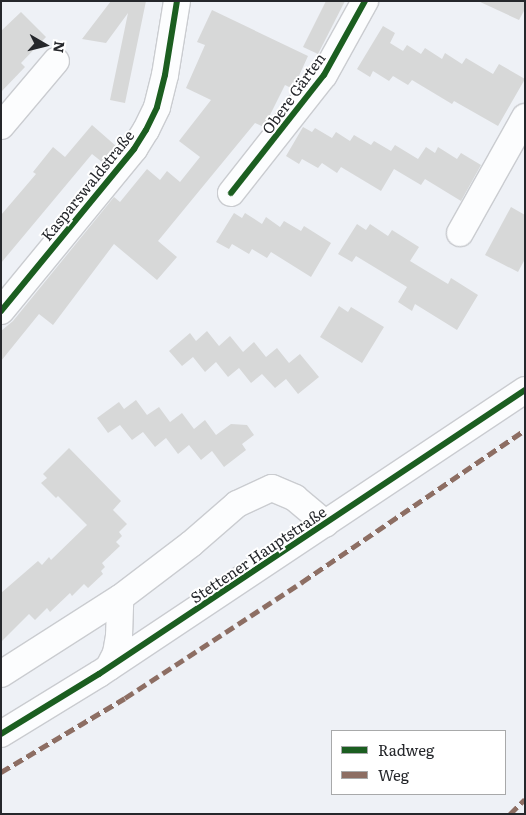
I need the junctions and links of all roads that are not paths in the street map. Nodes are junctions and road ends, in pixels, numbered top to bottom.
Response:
1 (177, 1) edge
2 (365, 1) edge
3 (56, 61) dead end
4 (525, 117) edge
5 (1, 126) edge
6 (231, 193) dead end
7 (460, 233) dead end
8 (1, 311) edge
9 (525, 390) edge
10 (326, 524) junction
11 (120, 598) junction
12 (109, 667) junction
13 (1, 674) edge
14 (1, 734) edge

1 - 8 street, Kasparswaldstraße
2 - 6 street, Obere Gärten
3 - 5 street
4 - 7 street
9 - 10 street, Stettener Hauptstraße
10 - 11 street
10 - 12 street, Stettener Hauptstraße
11 - 12 street
11 - 13 street
12 - 14 street, Stettener Hauptstraße

